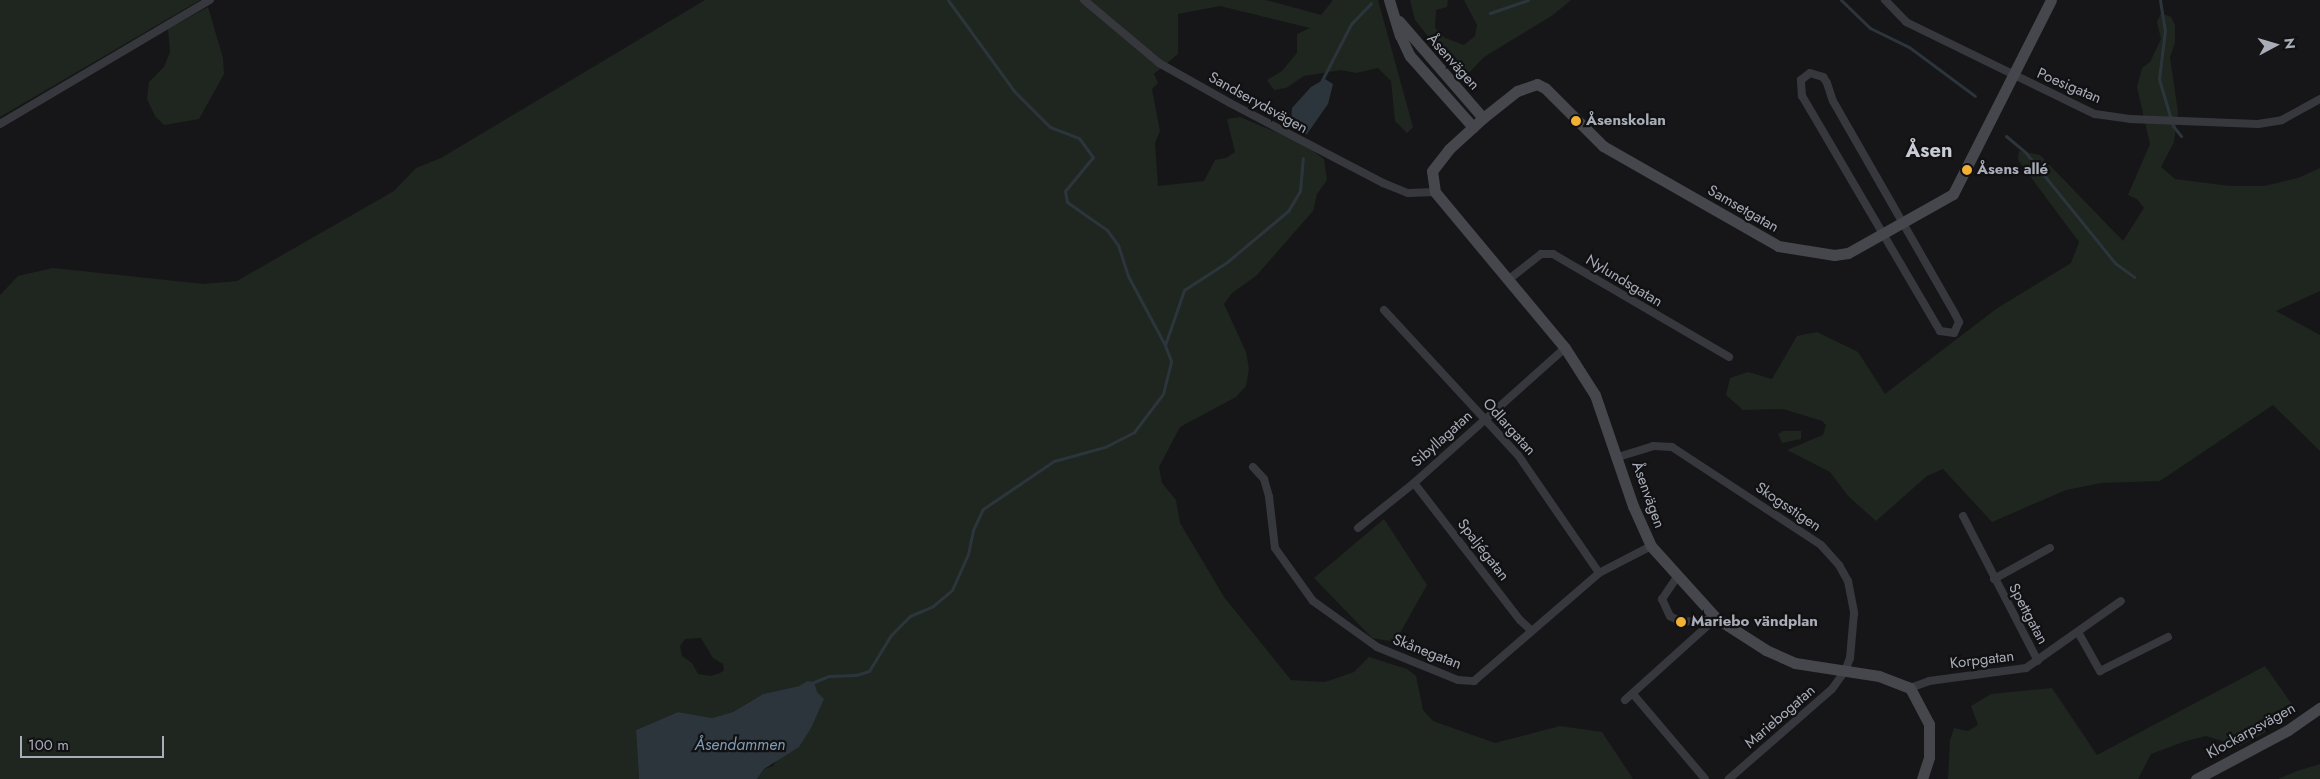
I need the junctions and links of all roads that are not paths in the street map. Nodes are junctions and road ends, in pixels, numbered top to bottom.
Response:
1 (210, 0) edge
2 (1084, 0) edge
3 (1390, 0) edge
4 (1885, 0) edge
5 (2051, 0) edge
6 (1394, 14) junction
7 (2013, 76) junction
8 (2320, 99) edge
9 (1483, 118) junction
10 (0, 124) edge
11 (1473, 127) junction
12 (1436, 192) junction
13 (1904, 224) junction
14 (1885, 235) junction
15 (1508, 280) junction
16 (1384, 310) dead end
17 (1565, 348) junction
18 (1729, 357) dead end
19 (1484, 420) junction
20 (1618, 457) junction
21 (1253, 467) dead end
22 (1414, 483) junction
23 (1963, 516) dead end
24 (1358, 528) dead end
25 (1651, 546) junction
26 (2050, 548) dead end
27 (1600, 573) junction
28 (1677, 577) junction
29 (1994, 579) junction
30 (2121, 601) dead end
31 (1716, 618) junction
32 (1532, 631) junction
33 (2078, 632) junction
34 (2168, 637) dead end
35 (2038, 661) junction
36 (1845, 671) junction
37 (1910, 688) junction
38 (1633, 694) junction
39 (1625, 700) dead end
40 (2320, 708) edge
41 (1705, 779) edge
42 (1729, 779) edge
43 (1922, 779) edge
44 (2196, 779) edge

1 - 10 street
2 - 12 street, Sandserydsvägen
3 - 6 street, Åsenvägen
4 - 7 street, Poesigatan
5 - 7 street, Samsetgatan
6 - 9 street, Åsenvägen
6 - 11 street, Åsenvägen
7 - 8 street, Poesigatan
7 - 13 street, Samsetgatan
9 - 11 street
9 - 14 street, Samsetgatan
11 - 12 street
12 - 15 street, Åsenvägen
13 - 14 street, Samsetgatan
13 - 14 street
13 - 14 street
15 - 17 street, Åsenvägen
15 - 18 street, Nylundsgatan
16 - 19 street, Odlargatan
17 - 19 street, Sibyllagatan
17 - 20 street, Åsenvägen
19 - 22 street, Sibyllagatan
19 - 27 street, Odlargatan
20 - 25 street, Åsenvägen
20 - 36 street, Skogsstigen
21 - 32 street, Skånegatan
22 - 24 street, Sibyllagatan
22 - 32 street, Spaljégatan
23 - 29 street, Spettgatan
25 - 27 street, Skånegatan
25 - 28 street, Åsenvägen
26 - 29 street, Spettgatan
27 - 32 street, Skånegatan
28 - 31 street, Åsenvägen
28 - 31 street
29 - 35 street, Spettgatan
30 - 33 street, Korpgatan
31 - 36 street, Åsenvägen
31 - 38 street
33 - 34 street
33 - 35 street, Korpgatan
35 - 37 street, Korpgatan
36 - 37 street, Åsenvägen
36 - 42 street, Mariebogatan
37 - 43 street
38 - 39 street
38 - 41 street
40 - 44 street, Klockarpsvägen

